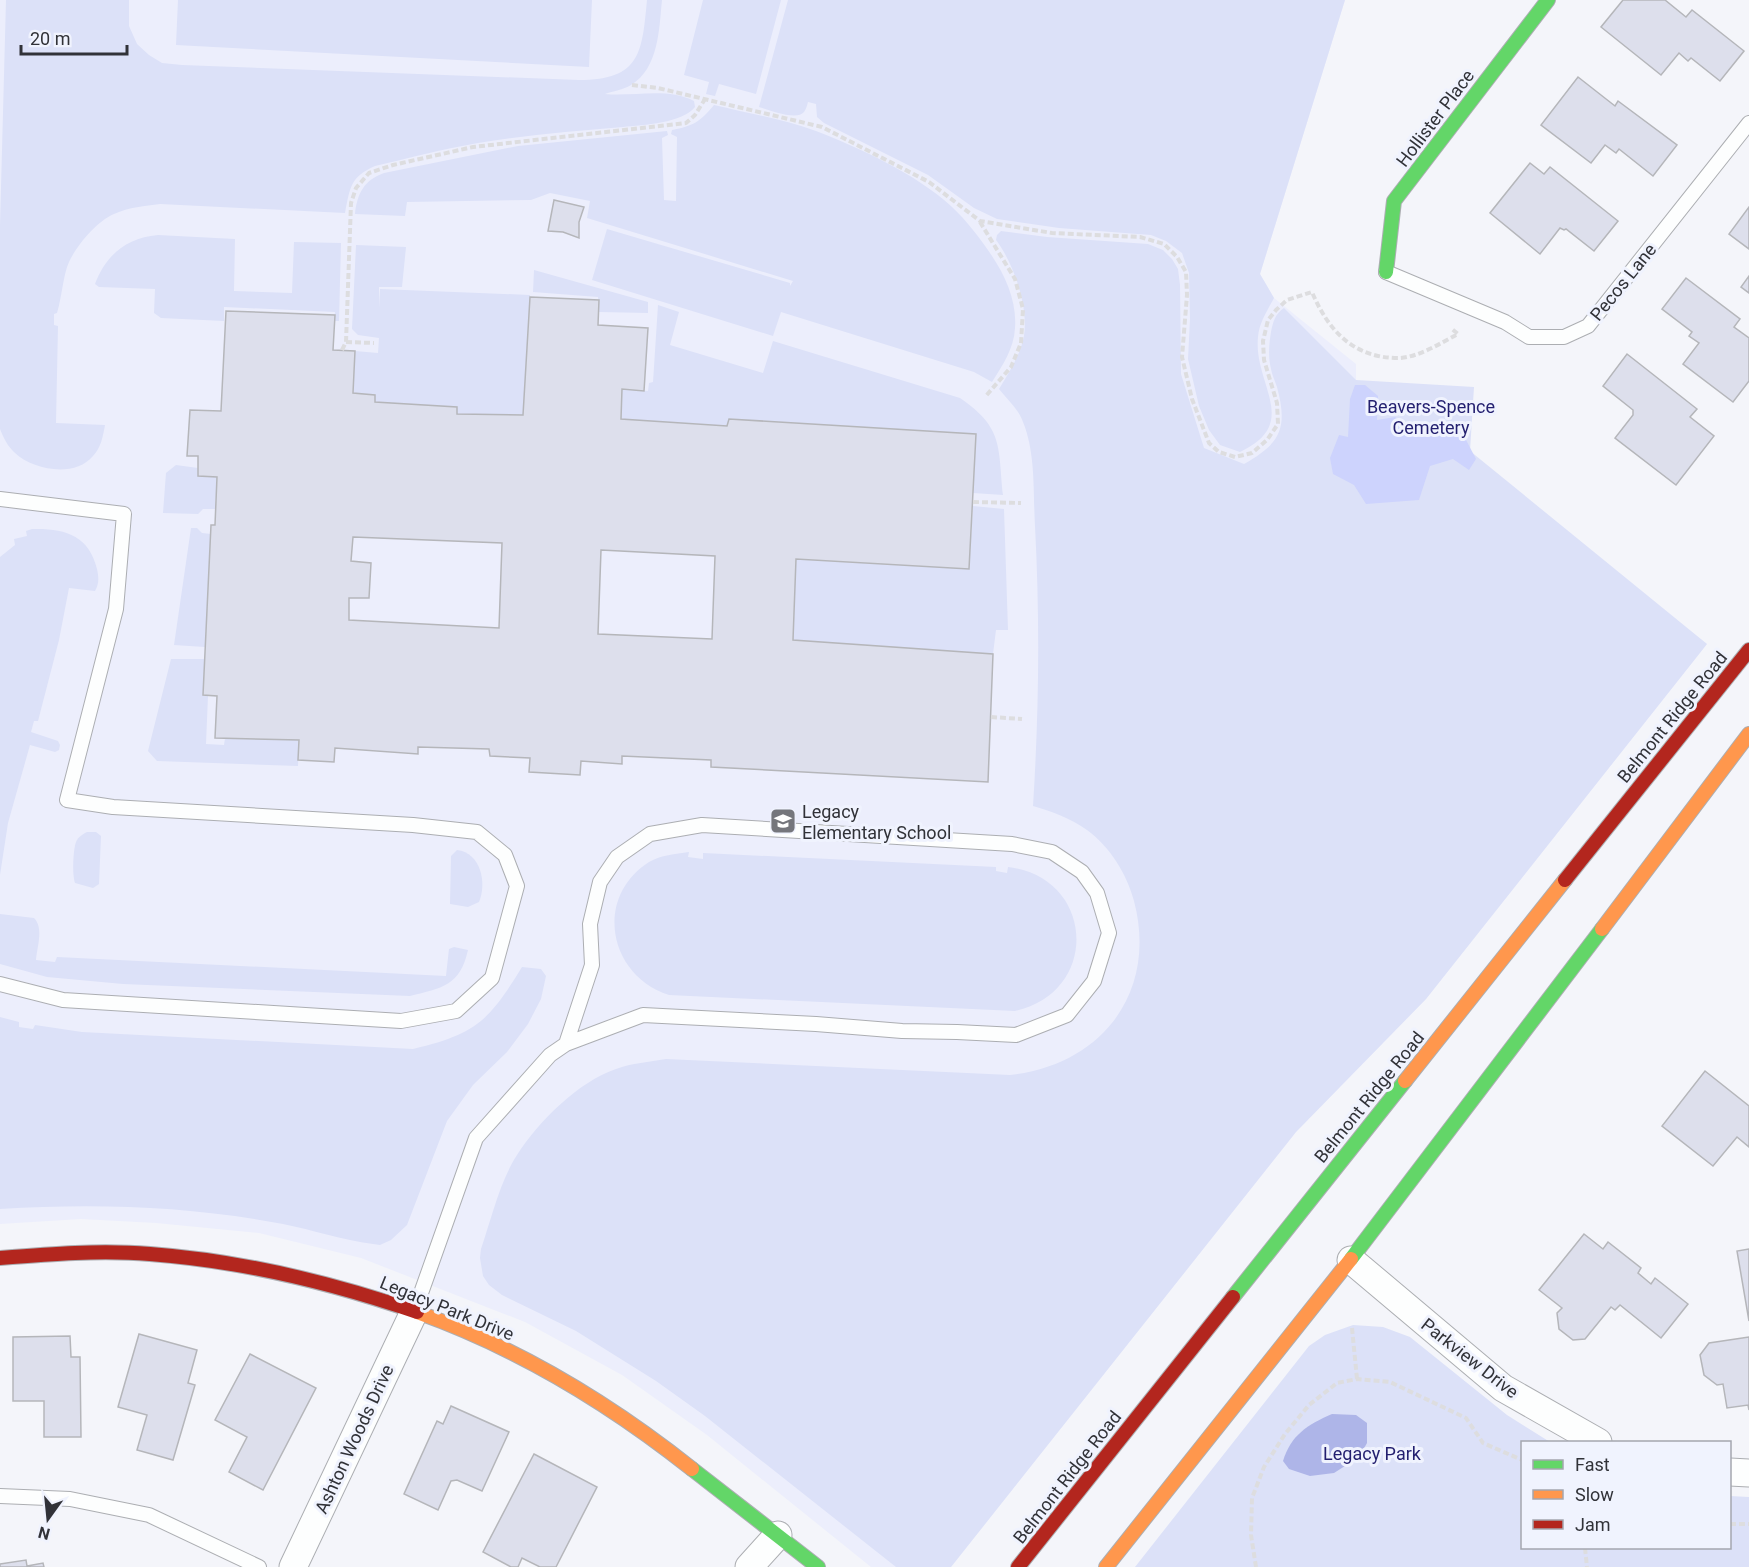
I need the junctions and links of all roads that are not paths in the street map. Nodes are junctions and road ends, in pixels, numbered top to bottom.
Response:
1 (1548, 0) edge
2 (1749, 123) edge
3 (1386, 272) joint
4 (0, 499) edge
5 (1749, 650) edge
6 (1749, 734) edge
7 (0, 984) edge
8 (566, 1044) junction
9 (0, 1258) edge
10 (1351, 1260) junction
11 (415, 1311) junction
12 (1595, 1441) edge
13 (1731, 1472) edge
14 (1749, 1473) edge
15 (0, 1496) edge
16 (778, 1534) junction
17 (259, 1567) edge
18 (293, 1567) edge
19 (749, 1567) edge
20 (818, 1567) edge
21 (1018, 1567) edge
22 (1106, 1567) edge

1 - 3 main road, Hollister Place
2 - 3 lane, Pecos Lane
4 - 7 lane
5 - 21 main road, Belmont Ridge Road
6 - 10 main road
8 - 8 lane
8 - 11 lane
9 - 11 main road, Legacy Park Drive
10 - 12 street, Parkview Drive
10 - 22 main road
11 - 16 main road, Legacy Park Drive
11 - 18 street, Ashton Woods Drive
13 - 14 street
15 - 17 lane
16 - 19 street
16 - 20 main road, Legacy Park Drive

